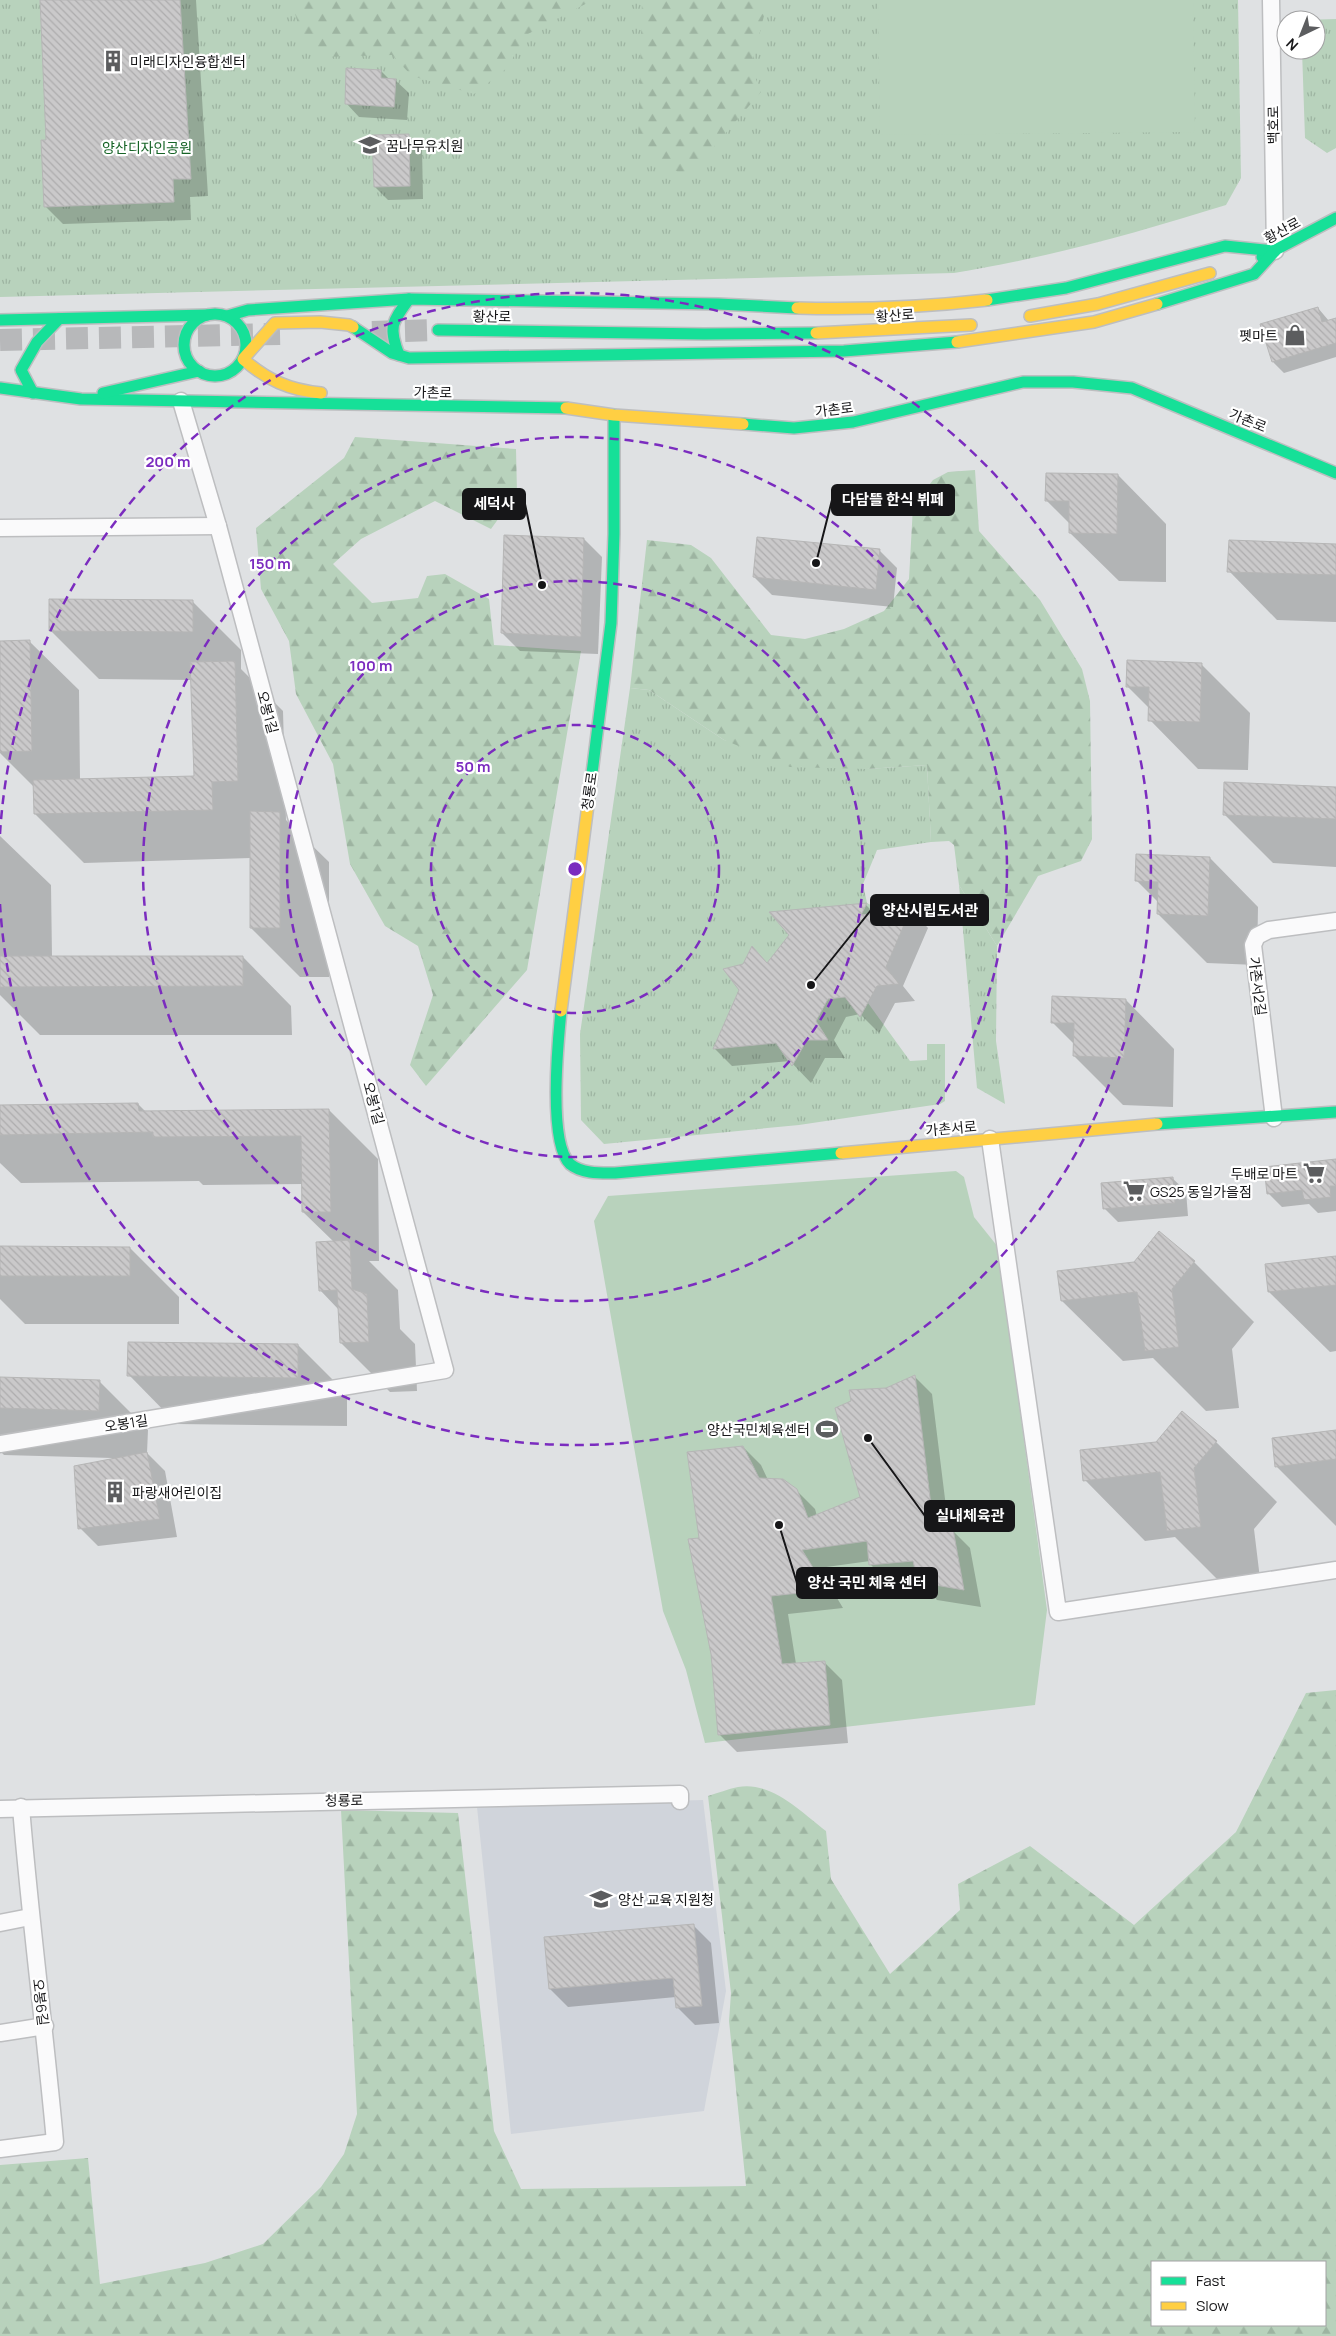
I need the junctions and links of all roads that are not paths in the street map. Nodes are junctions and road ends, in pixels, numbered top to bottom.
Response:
1 (1271, 0) edge
2 (1336, 218) edge
3 (1275, 250) junction
4 (1245, 262) dead end
5 (1218, 270) dead end
6 (409, 299) junction
7 (207, 315) junction
8 (227, 316) junction
9 (1018, 318) dead end
10 (59, 319) junction
11 (0, 320) edge
12 (979, 323) dead end
13 (438, 330) tunnel mouth
14 (399, 356) junction
15 (243, 359) junction
16 (199, 371) junction
17 (0, 388) edge
18 (33, 393) junction
19 (80, 399) junction
20 (181, 401) junction
21 (463, 407) junction
22 (614, 415) junction
23 (1336, 472) edge
24 (218, 526) junction
25 (0, 528) edge
26 (1336, 921) edge
27 (1336, 1112) edge
28 (1274, 1118) junction
29 (990, 1140) junction
30 (570, 1164) joint
31 (0, 1444) edge
32 (1336, 1570) edge
33 (680, 1801) dead end
34 (21, 1807) junction
35 (0, 1809) edge
36 (30, 1917) junction
37 (0, 1922) edge
38 (45, 2026) junction
39 (0, 2033) edge
40 (0, 2149) edge

1 - 3 street, 백호로
2 - 3 main road, 황산로
3 - 4 main road, 황산로
3 - 6 main road
3 - 14 main road
5 - 9 main road
6 - 8 main road
6 - 14 main road
7 - 8 main road
7 - 10 main road
7 - 16 main road
8 - 15 main road
10 - 11 main road
10 - 18 main road
12 - 13 main road, 황산로
14 - 15 main road
15 - 16 main road
15 - 21 main road
16 - 19 main road
17 - 18 main road, 가촌로
18 - 19 main road, 가촌로
19 - 20 main road, 가촌로
20 - 21 main road, 가촌로
20 - 24 street, 오봉1길
21 - 22 main road, 가촌로
22 - 23 main road, 가촌로
22 - 30 main road, 청룡로
24 - 25 street
24 - 31 street, 오봉1길
26 - 28 street, 가촌서2길
27 - 28 main road, 가촌서로
28 - 29 main road, 가촌서로
29 - 30 main road, 가촌서로
29 - 32 street
33 - 34 street, 청룡로
34 - 35 street, 청룡로
34 - 36 street, 오봉6길
36 - 37 street
36 - 38 street, 오봉6길
38 - 39 street
38 - 40 street, 오봉6길

